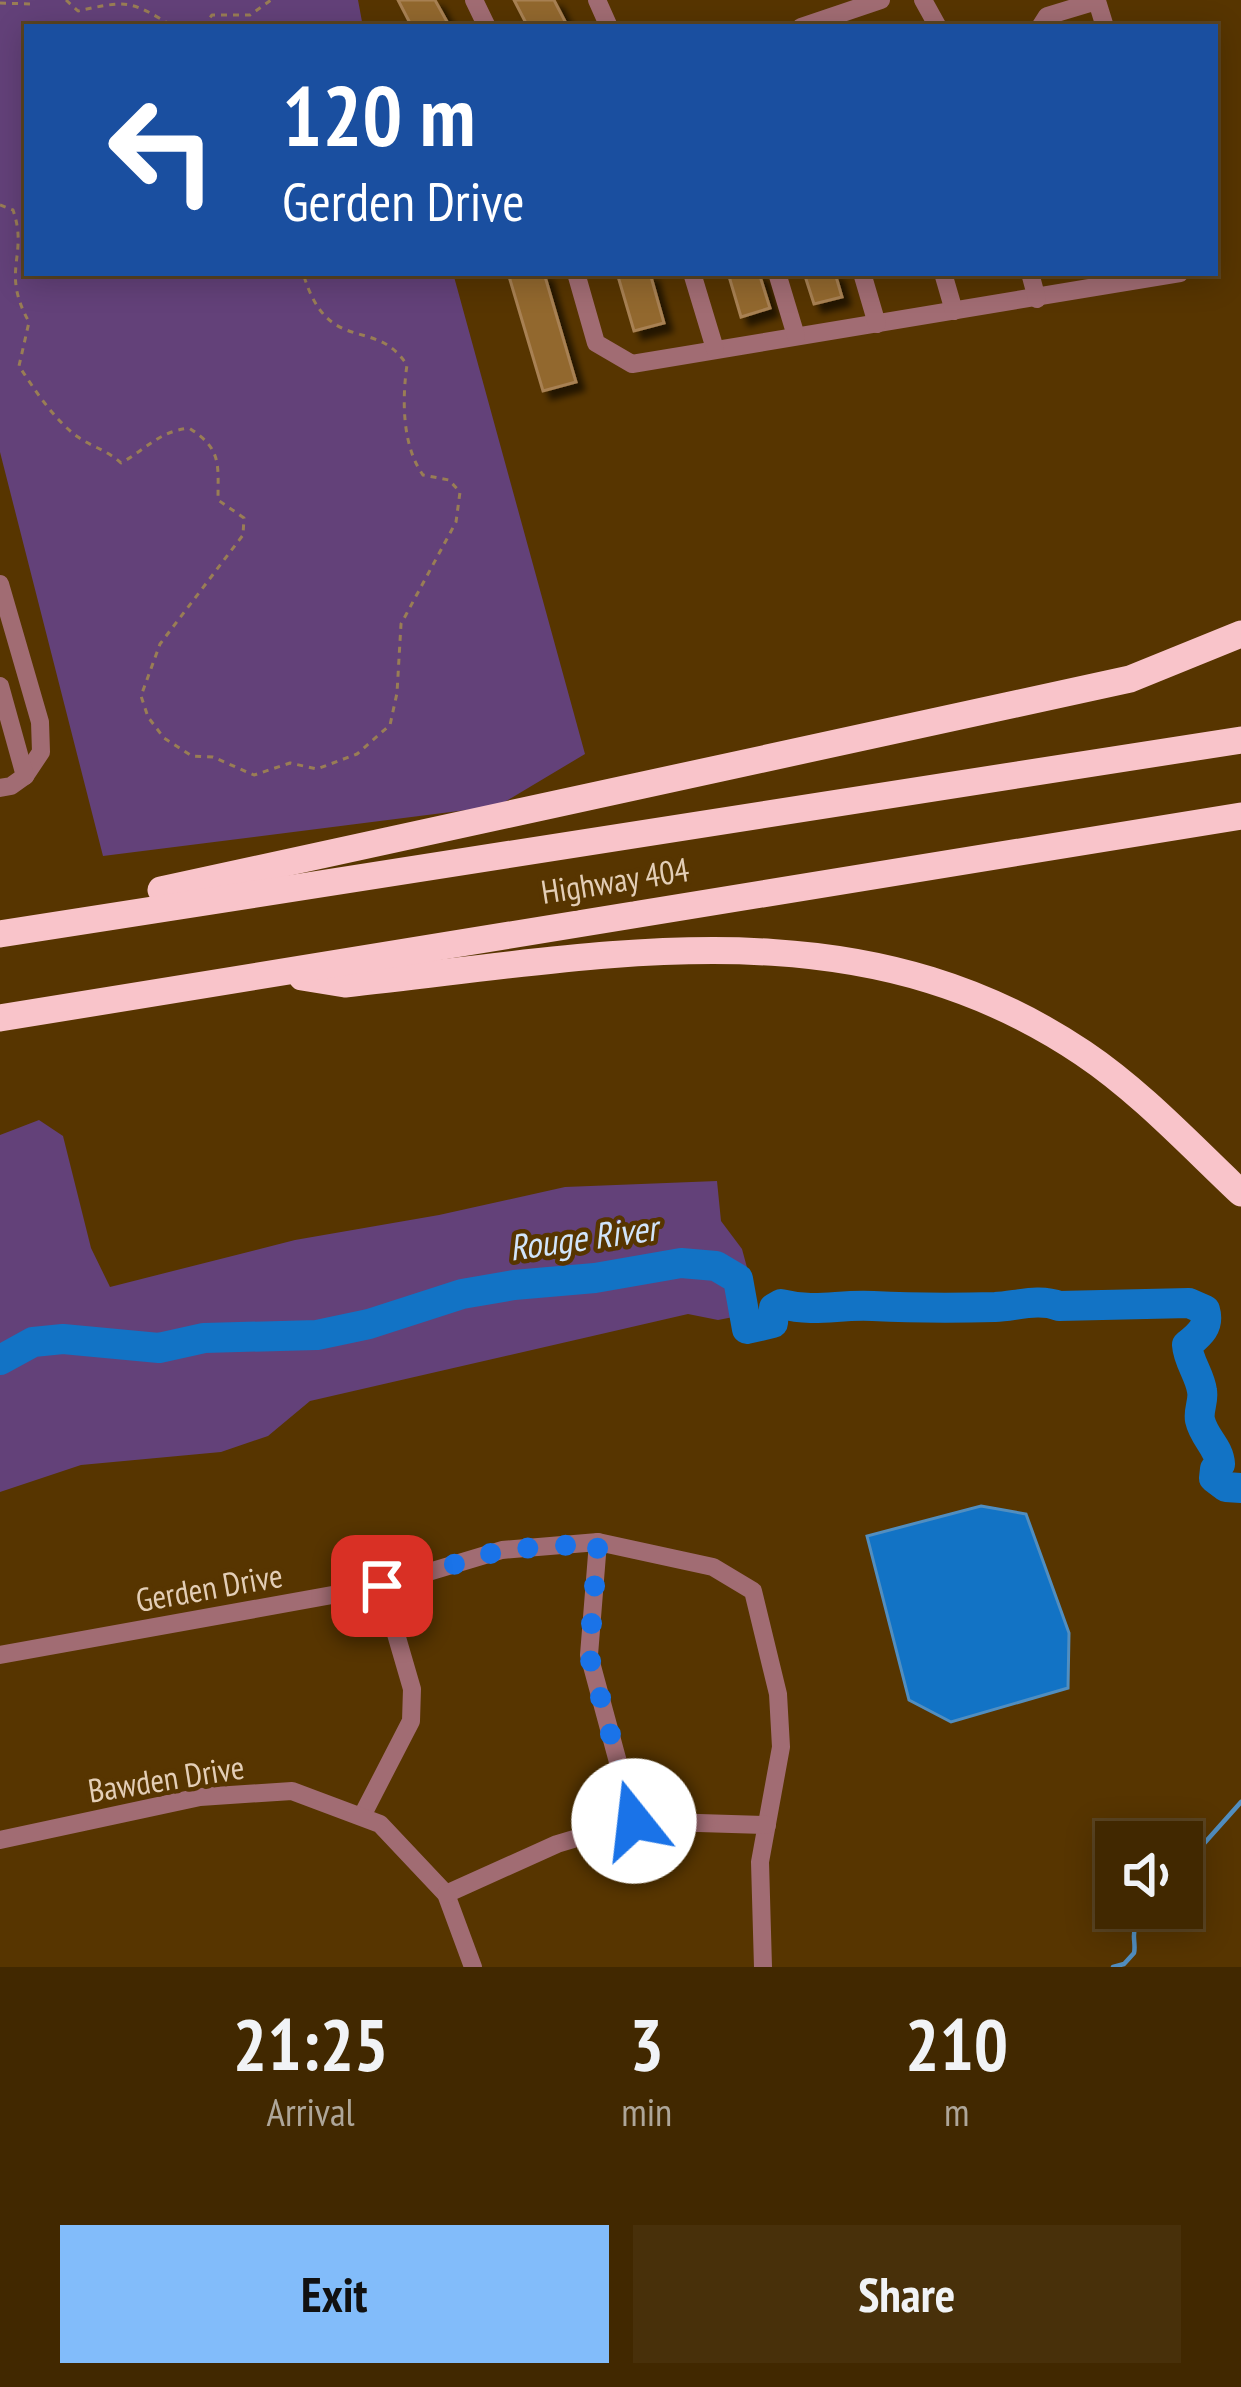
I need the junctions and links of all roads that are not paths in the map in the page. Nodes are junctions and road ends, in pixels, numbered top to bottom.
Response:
1 (881, 0) edge
2 (1097, 1) edge
3 (809, 24) edge
4 (1042, 24) edge
5 (577, 276) edge
6 (693, 276) edge
7 (778, 276) edge
8 (863, 276) edge
9 (945, 276) edge
10 (1031, 276) edge
11 (1157, 276) edge
12 (1110, 280) edge
13 (1037, 299) junction
14 (955, 311) junction
15 (878, 324) junction
16 (796, 336) junction
17 (715, 349) junction
18 (0, 584) edge
19 (1241, 634) edge
20 (0, 686) edge
21 (1241, 740) edge
22 (25, 776) junction
23 (0, 788) edge
24 (1241, 816) edge
25 (117, 914) junction
26 (0, 934) edge
27 (280, 974) junction
28 (0, 1018) edge
29 (1241, 1192) edge
30 (598, 1543) junction
31 (382, 1586) junction
32 (0, 1655) edge
33 (362, 1816) junction
34 (634, 1821) junction
35 (766, 1825) junction
36 (0, 1840) edge
37 (446, 1894) junction
38 (757, 1966) edge
39 (472, 1967) edge

1 - 3 street
2 - 4 street
5 - 17 street
6 - 17 street
7 - 16 street
8 - 15 street
9 - 14 street
10 - 13 street
11 - 12 street
12 - 13 street
13 - 14 street
14 - 15 street
15 - 16 street
16 - 17 street
18 - 22 street
19 - 25 highway
20 - 22 street
21 - 25 highway, Highway 404
22 - 23 street
24 - 27 highway, Highway 404
25 - 26 highway, Highway 404
27 - 28 highway, Highway 404
27 - 29 highway
30 - 31 street, Gerden Drive
30 - 34 street
30 - 35 street, Gerden Drive
31 - 32 street, Gerden Drive
31 - 33 street
33 - 36 street, Bawden Drive
33 - 37 street, Bawden Drive
34 - 35 street
34 - 37 street
35 - 38 street, Gerden Drive
37 - 39 street, Bawden Drive

